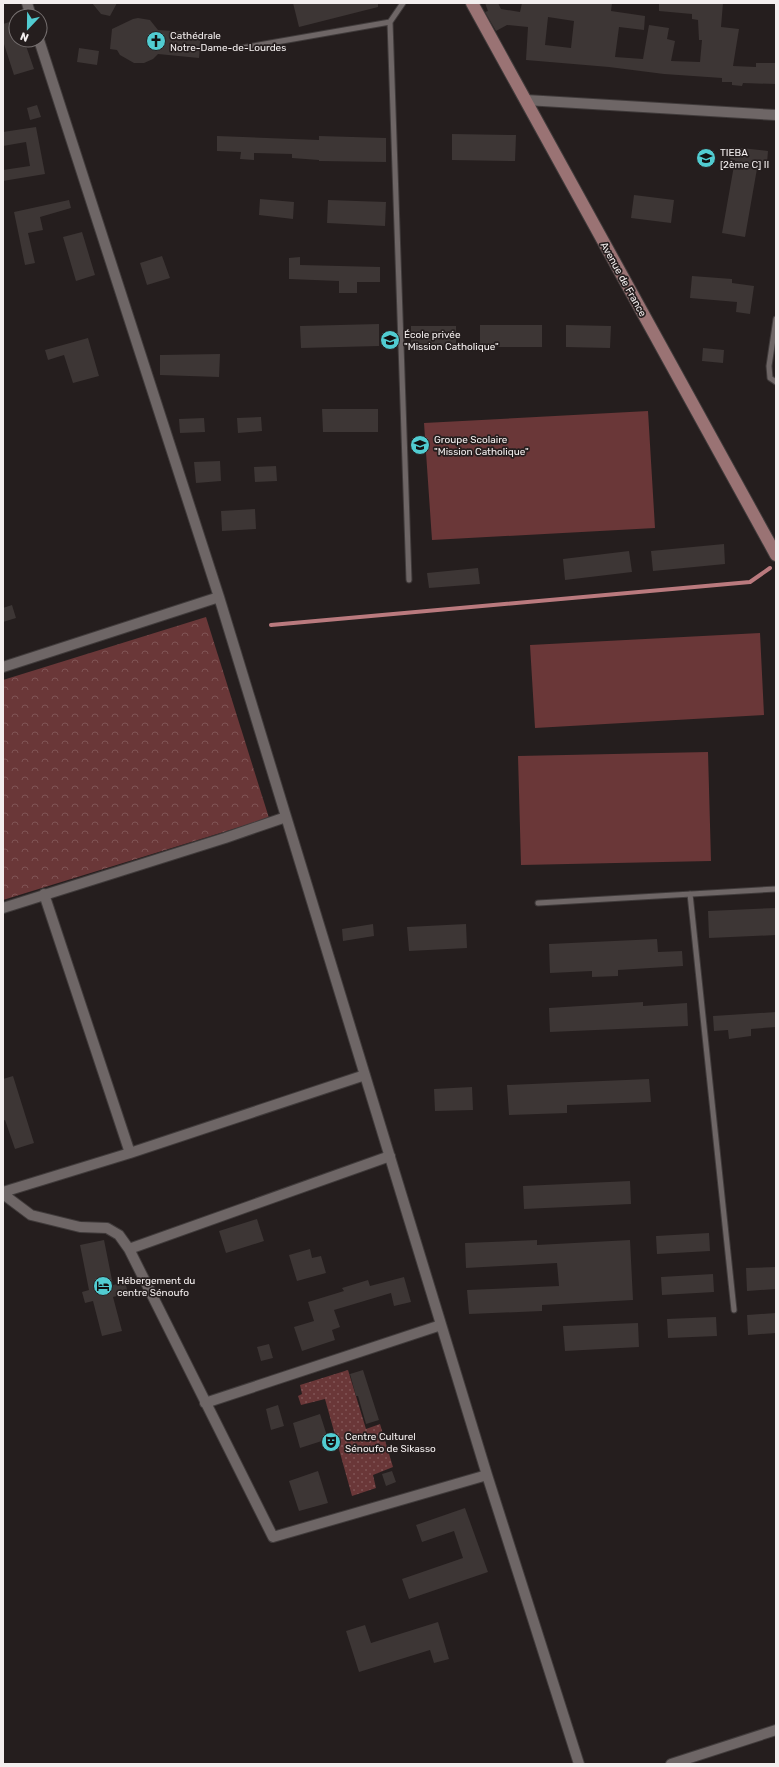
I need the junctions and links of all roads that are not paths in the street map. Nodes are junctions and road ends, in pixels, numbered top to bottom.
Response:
1 (403, 3) edge
2 (472, 3) edge
3 (390, 22) junction
4 (41, 48) edge
5 (236, 49) dead end
6 (526, 100) junction
7 (776, 115) edge
8 (776, 319) edge
9 (776, 382) edge
10 (776, 555) edge
11 (409, 580) dead end
12 (220, 597) junction
13 (3, 667) edge
14 (286, 817) junction
15 (776, 889) edge
16 (44, 894) junction
17 (690, 894) junction
18 (538, 903) dead end
19 (3, 908) edge
20 (365, 1075) junction
21 (130, 1153) junction
22 (390, 1156) junction
23 (3, 1193) edge
24 (129, 1249) junction
25 (734, 1310) dead end
26 (441, 1325) junction
27 (205, 1403) junction
28 (487, 1475) junction
29 (776, 1730) edge
30 (579, 1764) edge
31 (672, 1764) edge

1 - 3 lane
2 - 6 main road, Avenue de France
3 - 5 lane
3 - 11 lane
4 - 12 street
6 - 7 street
6 - 10 main road, Avenue de France
8 - 9 lane
12 - 13 street
12 - 14 street
14 - 16 street
14 - 20 street
15 - 17 lane
16 - 19 street
16 - 21 street
17 - 18 lane
17 - 25 lane
20 - 21 street
20 - 22 street
21 - 23 street
22 - 24 street
22 - 26 street
23 - 24 street
24 - 27 street
26 - 27 street
26 - 28 street
27 - 28 street
28 - 30 street
29 - 31 street

